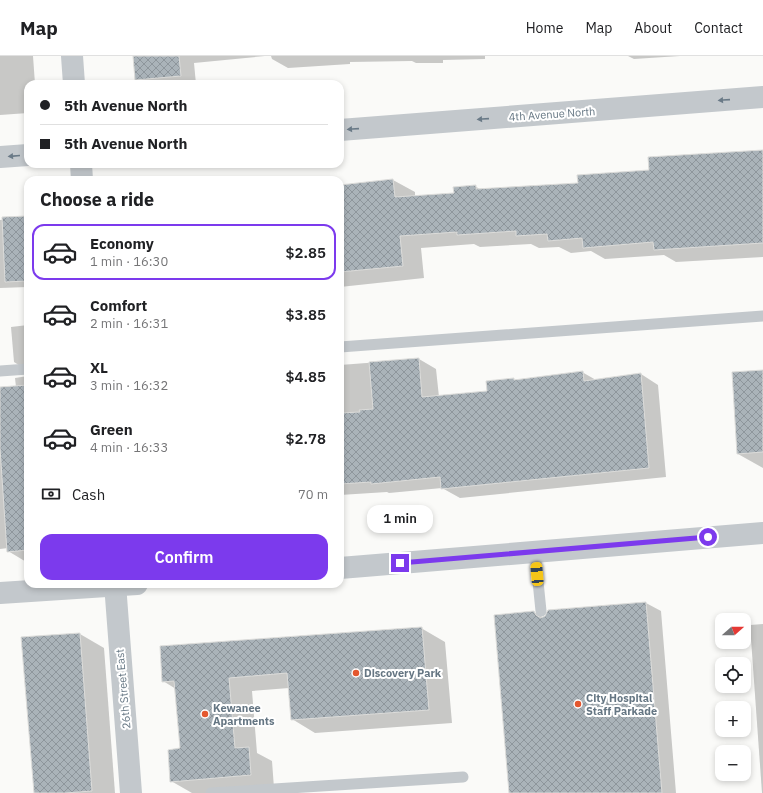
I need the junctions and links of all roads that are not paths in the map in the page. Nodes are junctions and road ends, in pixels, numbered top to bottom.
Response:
1 (72, 56) edge
2 (74, 80) edge
3 (763, 97) edge
4 (344, 130) edge
5 (24, 155) edge
6 (0, 157) edge
7 (763, 316) edge
8 (344, 347) edge
9 (24, 369) edge
10 (0, 371) edge
11 (763, 533) edge
12 (535, 552) junction
13 (344, 568) edge
14 (72, 588) edge
15 (115, 588) edge
16 (0, 593) edge
17 (541, 611) dead end
18 (462, 777) dead end
19 (131, 793) edge
20 (211, 793) edge

1 - 2 street
3 -> 4 street, 4th Avenue North
5 -> 6 street
7 - 8 lane
9 - 10 lane
11 - 12 street
12 - 13 street
12 - 17 lane
14 - 16 street
15 - 19 street, 26th Street East
18 - 20 lane

